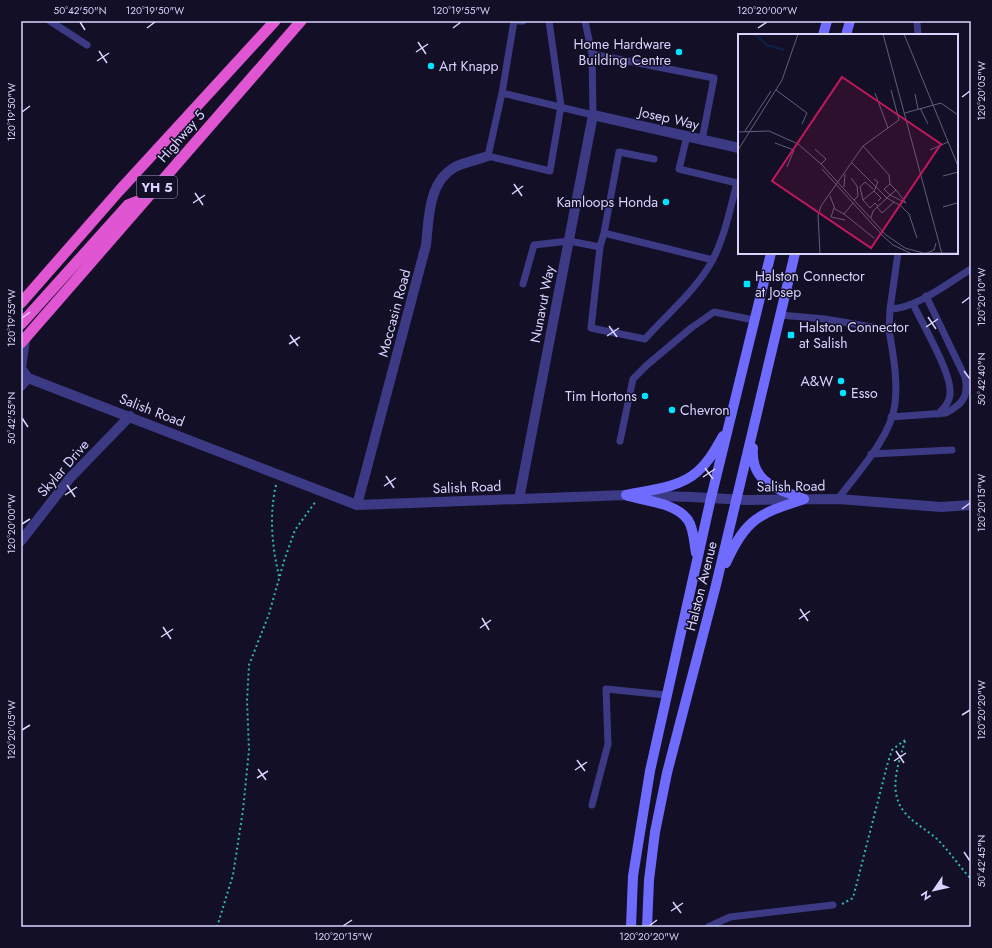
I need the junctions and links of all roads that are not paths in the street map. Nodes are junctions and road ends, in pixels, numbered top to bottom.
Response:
1 (50, 21) edge
2 (275, 21) edge
3 (300, 21) edge
4 (514, 21) edge
5 (519, 21) edge
6 (523, 21) edge
7 (549, 21) edge
8 (585, 21) edge
9 (827, 21) edge
10 (850, 21) edge
11 (917, 23) dead end
12 (823, 34) edge
13 (846, 34) edge
14 (918, 34) edge
15 (87, 45) dead end
16 (592, 54) junction
17 (502, 93) junction
18 (561, 106) junction
19 (593, 115) junction
20 (686, 136) junction
21 (702, 140) junction
22 (738, 148) edge
23 (488, 156) junction
24 (654, 159) dead end
25 (147, 198) junction
26 (604, 233) junction
27 (568, 241) junction
28 (600, 246) junction
29 (770, 254) edge
30 (795, 254) edge
31 (898, 254) edge
32 (713, 260) junction
33 (971, 269) edge
34 (523, 284) dead end
35 (926, 296) junction
36 (21, 303) edge
37 (913, 304) junction
38 (890, 309) junction
39 (780, 315) junction
40 (754, 320) junction
41 (21, 324) edge
42 (889, 330) junction
43 (23, 341) edge
44 (28, 378) junction
45 (21, 386) edge
46 (937, 414) junction
47 (130, 416) junction
48 (891, 416) junction
49 (754, 426) junction
50 (728, 428) junction
51 (620, 441) dead end
52 (952, 450) dead end
53 (871, 454) junction
54 (626, 495) junction
55 (711, 498) junction
56 (519, 499) junction
57 (804, 499) junction
58 (838, 499) junction
59 (737, 500) junction
60 (357, 505) junction
61 (971, 505) edge
62 (21, 541) edge
63 (697, 558) junction
64 (716, 585) junction
65 (666, 695) junction
66 (592, 805) dead end
67 (833, 905) road end
68 (631, 927) edge
69 (647, 927) edge
70 (708, 927) edge

1 - 15 lane
2 - 36 highway, Highway 5 / YH 5
3 - 25 highway, Highway 5 / YH 5
4 - 17 lane
5 - 6 lane
7 - 18 lane
8 - 16 lane
9 - 12 main road
10 - 13 main road
11 - 14 lane
16 - 19 lane
16 - 21 lane
17 - 18 lane
17 - 23 lane
18 - 19 lane
18 - 23 lane
19 - 20 street, Josep Way
19 - 27 street, Nunavut Way
20 - 21 street, Josep Way
20 - 32 lane
21 - 22 street, Josep Way
23 - 60 street, Moccasin Road
24 - 26 lane
25 - 41 highway
25 - 43 highway, Highway 5 / YH 5
26 - 28 lane
26 - 32 lane
27 - 28 lane
27 - 34 lane
27 - 56 street, Nunavut Way
28 - 32 lane
29 - 40 main road, Halston Avenue
30 - 39 main road, Halston Avenue
31 - 38 lane
33 - 35 lane
35 - 37 lane
35 - 46 lane
37 - 38 lane
37 - 46 lane
38 - 42 lane
39 - 42 lane
39 - 49 main road, Halston Avenue
40 - 50 main road, Halston Avenue
40 - 51 lane
42 - 48 lane
43 - 44 street
44 - 45 street
44 - 47 street, Salish Road
46 - 48 lane
47 - 60 street, Salish Road
47 - 62 street, Skylar Drive
48 - 53 lane
49 - 57 main road
49 - 59 main road, Halston Avenue
50 - 54 main road
50 - 55 main road, Halston Avenue
52 - 53 lane
53 - 58 lane
54 - 55 street, Salish Road
54 - 56 street, Salish Road
54 - 63 main road
55 - 59 street, Salish Road
55 - 63 main road, Halston Avenue
56 - 60 street, Salish Road
57 - 58 street, Salish Road
57 - 59 street, Salish Road
57 - 64 main road
58 - 61 street, Salish Road
59 - 64 main road, Halston Avenue
63 - 65 main road, Halston Avenue
64 - 69 main road, Halston Avenue
65 - 66 lane
65 - 68 main road, Halston Avenue
67 - 70 lane

